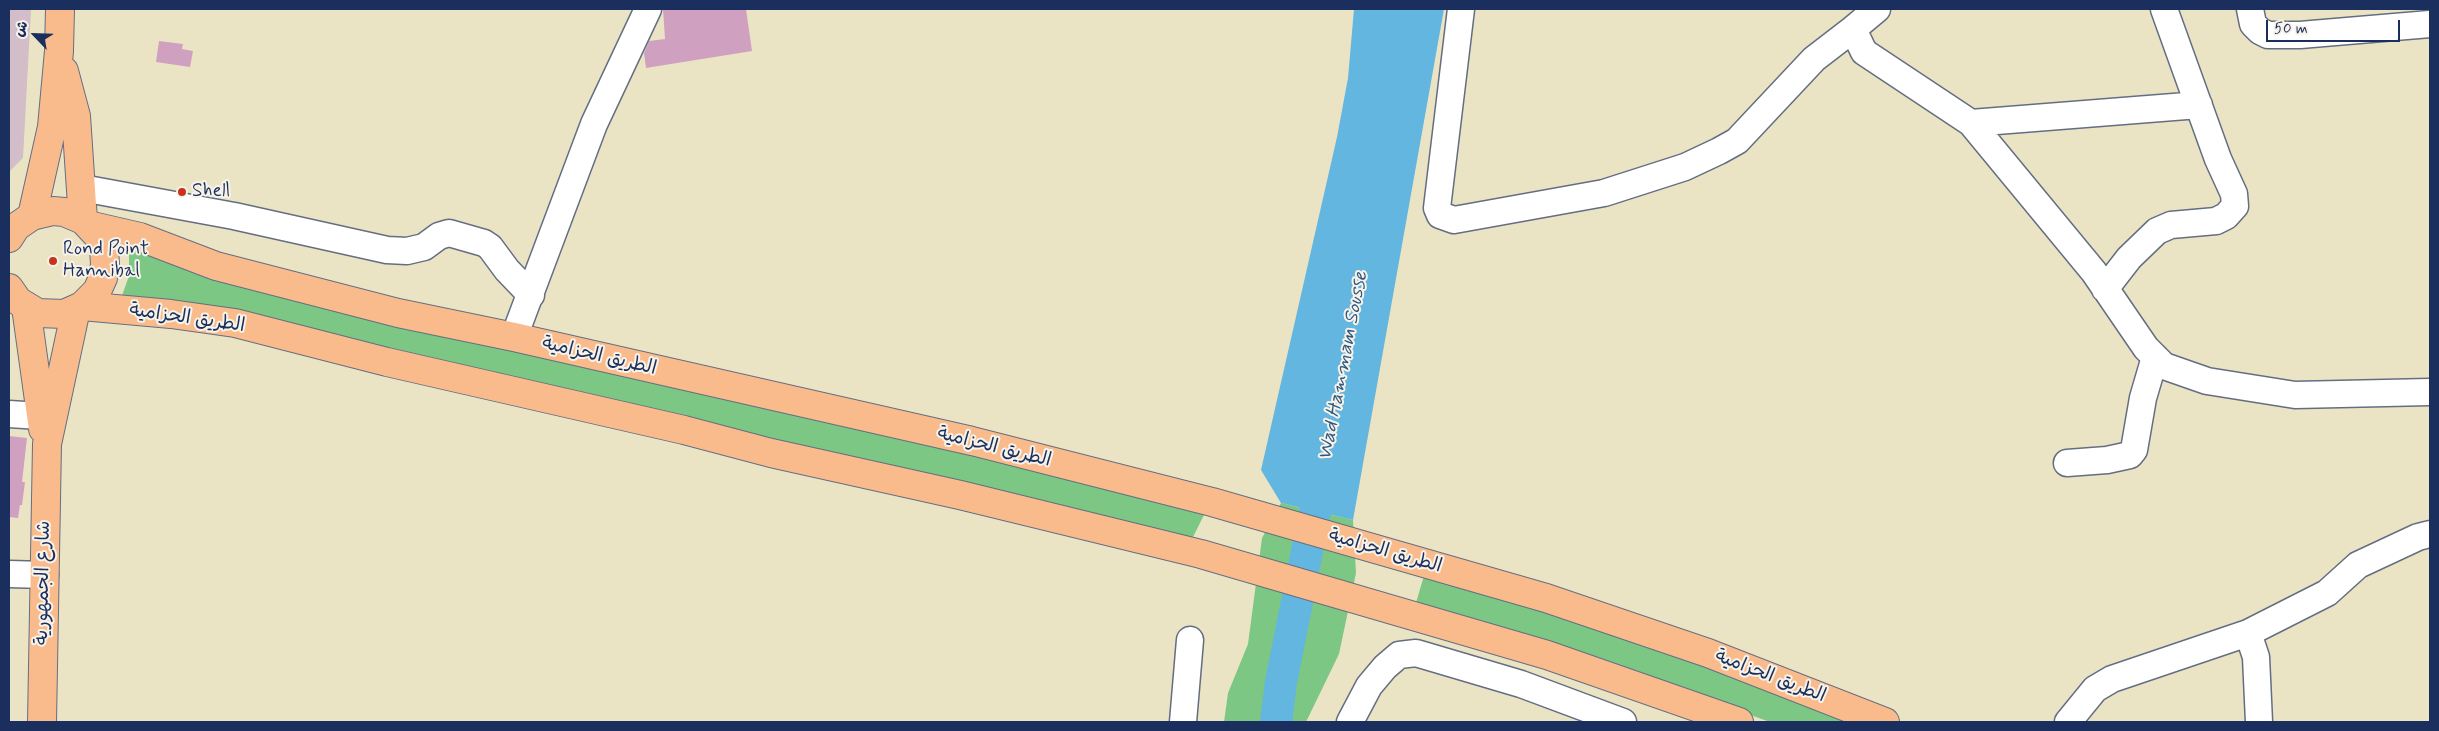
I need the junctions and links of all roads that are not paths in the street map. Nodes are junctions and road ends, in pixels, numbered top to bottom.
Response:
1 (60, 9) edge
2 (648, 9) edge
3 (1461, 9) edge
4 (1877, 9) edge
5 (2164, 9) edge
6 (2250, 9) edge
7 (2430, 24) edge
8 (1853, 29) junction
9 (59, 51) junction
10 (2199, 105) junction
11 (1971, 123) junction
12 (82, 188) junction
13 (23, 215) edge
14 (86, 223) junction
15 (9, 238) edge
16 (2105, 289) junction
17 (14, 295) edge
18 (531, 295) junction
19 (79, 308) junction
20 (514, 337) junction
21 (2155, 357) junction
22 (2430, 392) edge
23 (9, 414) edge
24 (40, 416) junction
25 (47, 444) junction
26 (2067, 463) dead end
27 (2430, 534) edge
28 (9, 574) edge
29 (45, 575) junction
30 (2248, 633) junction
31 (1190, 640) dead end
32 (42, 722) edge
33 (1183, 722) edge
34 (1350, 722) edge
35 (1623, 722) edge
36 (1739, 722) edge
37 (1885, 722) edge
38 (2068, 722) edge
39 (2259, 722) edge

1 - 9 main road
2 - 18 street
3 - 8 street
4 - 8 street
5 - 10 street
6 - 7 street
8 - 11 street
9 - 12 main road
9 - 13 main road
10 - 11 street
10 - 16 street
11 - 16 street
12 - 14 main road
12 - 18 street
13 - 14 main road, الطريق الحزامية
13 - 15 main road
14 - 19 main road
14 - 20 main road, الطريق الحزامية
16 - 21 street
17 - 19 main road, الطريق الحزامية
17 - 24 main road, شارع الجمهورية
18 - 20 street
19 - 25 main road, شارع الجمهورية
19 - 36 main road, الطريق الحزامية
20 - 37 main road, الطريق الحزامية
21 - 22 street
21 - 26 street
23 - 24 street
24 - 25 main road, شارع الجمهورية
25 - 29 main road, شارع الجمهورية
27 - 30 street
28 - 29 street
29 - 32 main road, شارع الجمهورية
30 - 38 street
30 - 39 street
31 - 33 street
34 - 35 street

